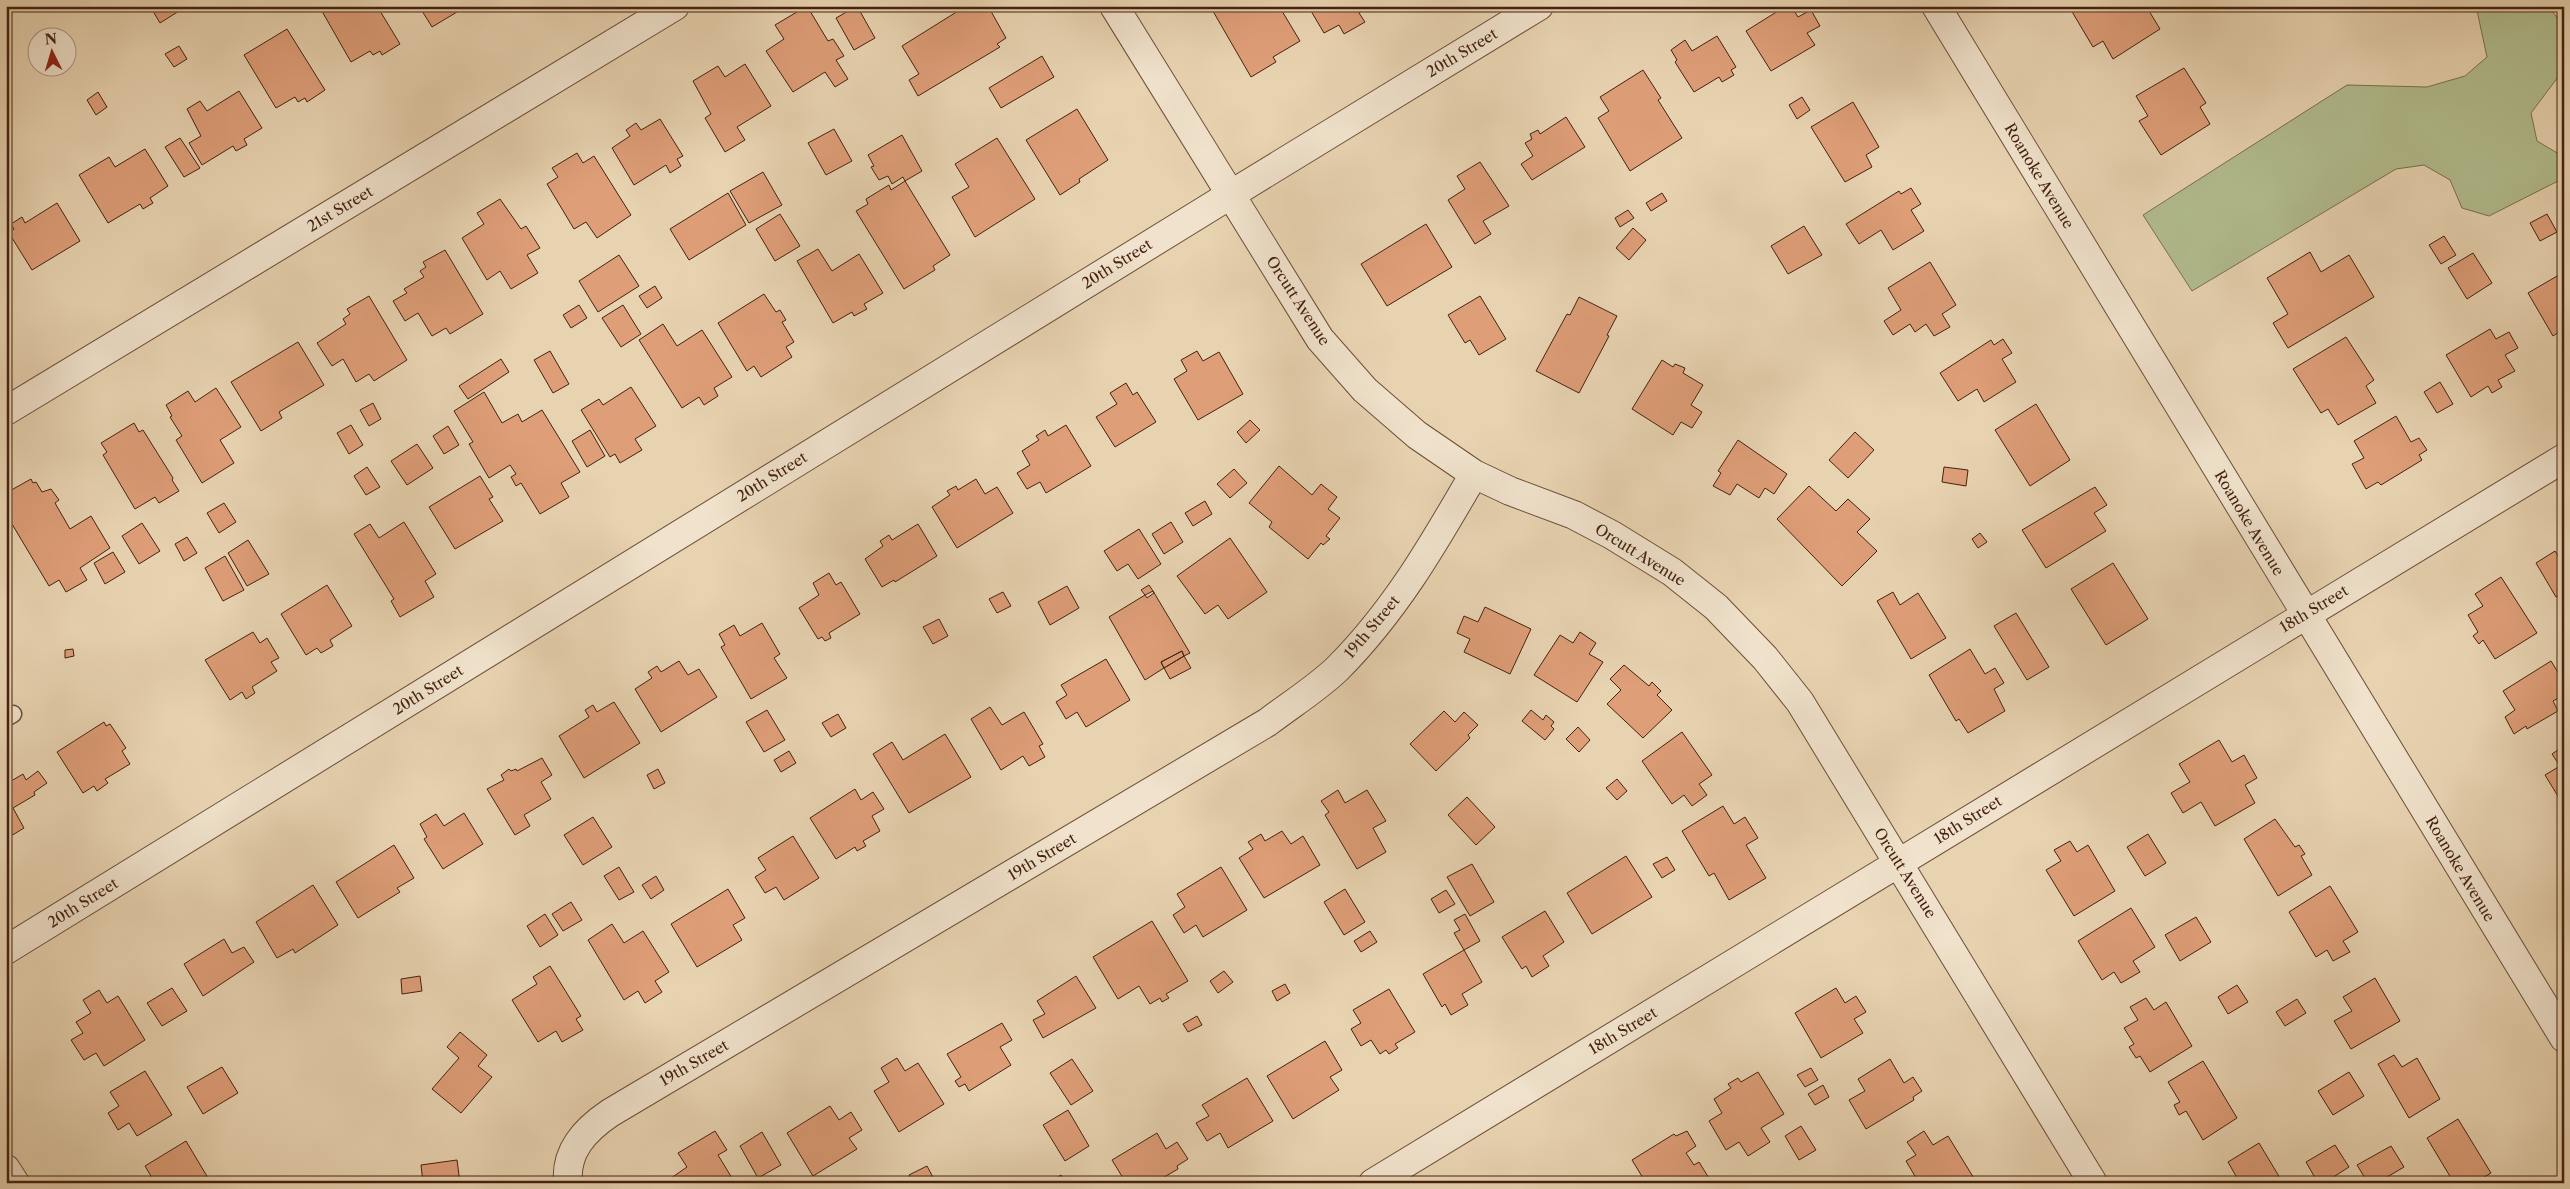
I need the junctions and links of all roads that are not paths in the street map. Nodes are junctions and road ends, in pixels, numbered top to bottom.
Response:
1 (675, 6) edge
2 (1114, 6) edge
3 (1539, 6) edge
4 (1936, 6) edge
5 (1230, 195) junction
6 (6, 411) edge
7 (2564, 458) edge
8 (1474, 474) junction
9 (2304, 614) junction
10 (1898, 864) junction
11 (6, 950) edge
12 (2564, 1038) edge
13 (6, 1169) edge
14 (14, 1183) edge
15 (568, 1183) edge
16 (1373, 1183) edge
17 (2092, 1183) edge

1 - 6 street, 21st Street
2 - 5 street, Orcutt Avenue
3 - 5 street, 20th Street
4 - 9 street, Roanoke Avenue
5 - 8 street, Orcutt Avenue
5 - 11 street, 20th Street
7 - 9 street, 18th Street
8 - 10 street, Orcutt Avenue
8 - 15 street, 19th Street
9 - 10 street, 18th Street
9 - 12 street, Roanoke Avenue
10 - 16 street, 18th Street
10 - 17 street, Orcutt Avenue
13 - 14 street

